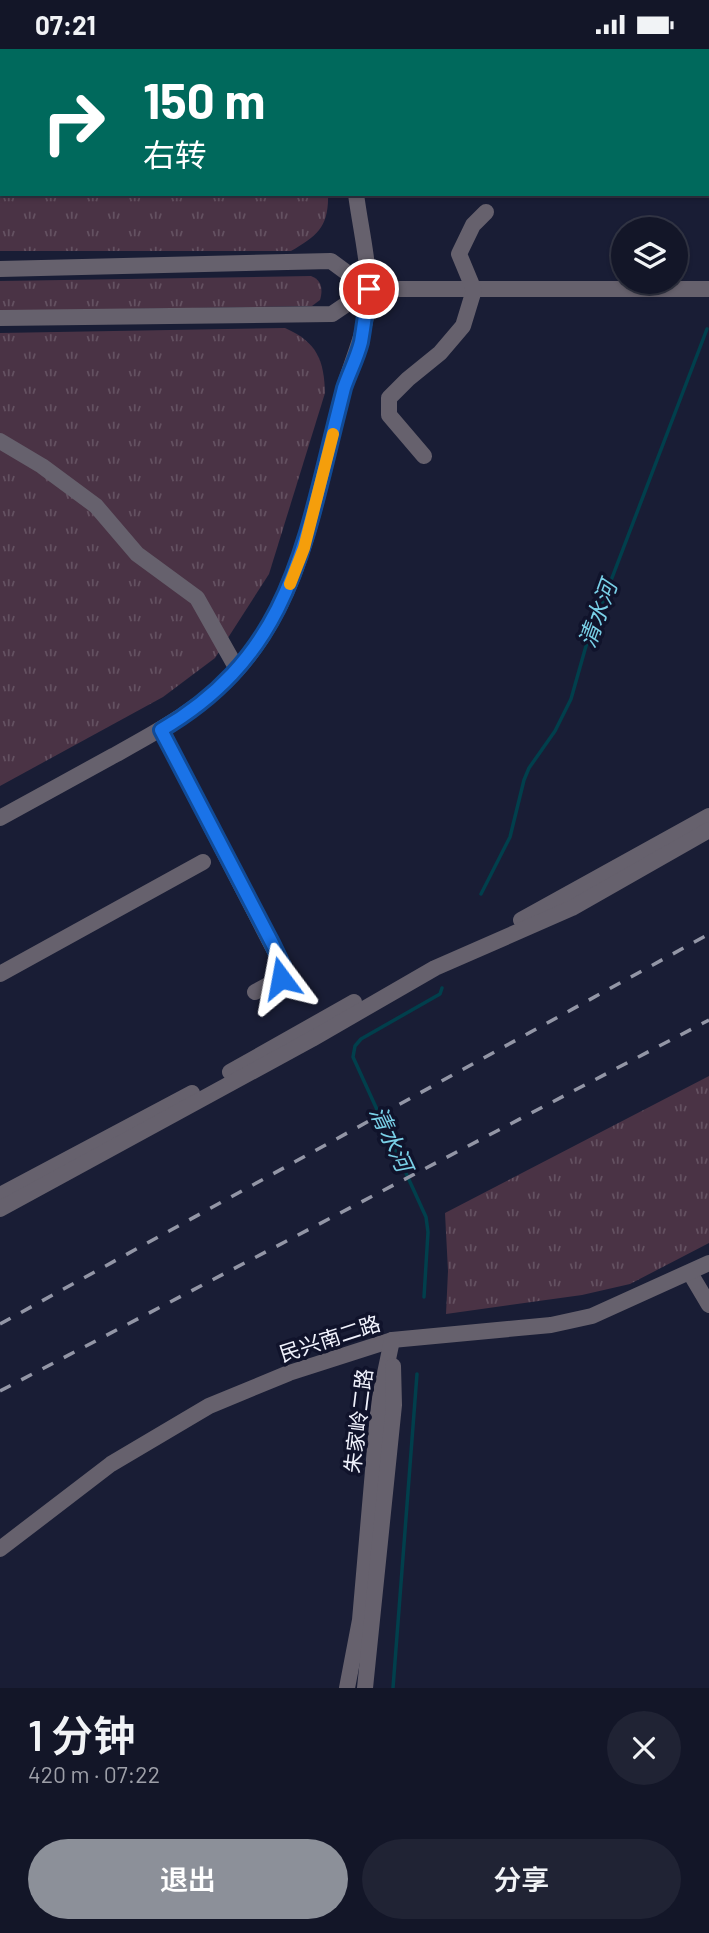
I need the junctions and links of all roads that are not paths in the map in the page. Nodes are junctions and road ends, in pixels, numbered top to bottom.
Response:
1 (356, 196) edge
2 (486, 212) dead end
3 (0, 269) edge
4 (369, 289) junction
5 (709, 289) edge
6 (474, 290) junction
7 (0, 318) edge
8 (0, 442) edge
9 (424, 456) dead end
10 (237, 669) junction
11 (161, 730) junction
12 (709, 816) edge
13 (0, 818) edge
14 (709, 830) edge
15 (203, 862) dead end
16 (0, 974) edge
17 (255, 992) dead end
18 (0, 1195) edge
19 (0, 1209) edge
20 (709, 1263) edge
21 (690, 1273) junction
22 (709, 1305) edge
23 (392, 1340) junction
24 (0, 1549) edge
25 (366, 1620) junction
26 (347, 1688) edge
27 (364, 1688) edge
28 (372, 1688) edge

1 - 4 street
2 - 6 street
3 - 4 street
4 - 6 street
4 - 7 street
4 - 10 street
5 - 6 street
6 - 9 street
8 - 10 street
10 - 11 street
11 - 13 street
11 - 17 street
12 - 18 street
14 - 19 street
15 - 16 street
20 - 21 street, 民兴南二路
21 - 22 street
21 - 23 street, 民兴南二路
23 - 24 street, 民兴南二路
23 - 25 street, 朱家岭二路
25 - 26 street
25 - 27 street
25 - 28 street

